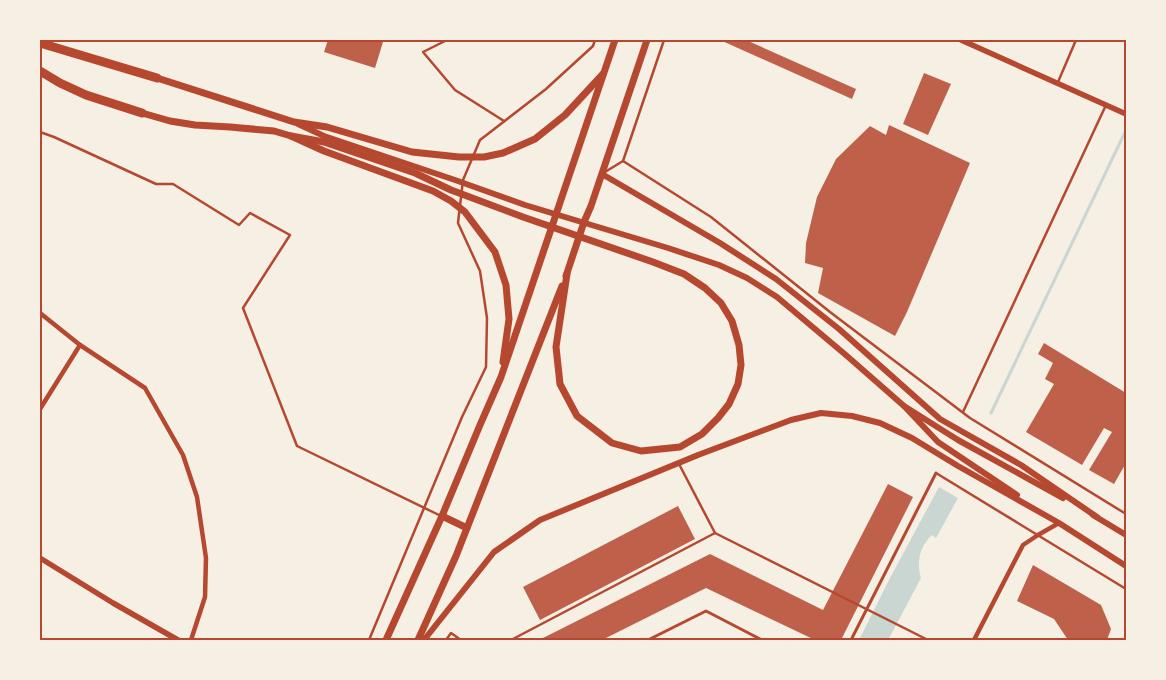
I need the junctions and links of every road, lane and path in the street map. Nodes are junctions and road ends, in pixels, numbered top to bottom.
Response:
1 (446, 40) edge
2 (595, 40) edge
3 (615, 40) edge
4 (647, 40) edge
5 (664, 40) edge
6 (961, 40) edge
7 (1076, 40) edge
8 (40, 43) edge
9 (40, 71) edge
10 (605, 72) junction
11 (157, 78) joint
12 (1057, 83) junction
13 (1106, 105) junction
14 (142, 113) joint
15 (1126, 114) edge
16 (504, 120) junction
17 (294, 122) junction
18 (40, 132) edge
19 (291, 136) junction
20 (623, 161) junction
21 (415, 174) junction
22 (602, 174) junction
23 (456, 180) junction
24 (567, 274) junction
25 (40, 313) edge
26 (80, 345) junction
27 (502, 377) junction
28 (904, 406) junction
29 (40, 410) edge
30 (962, 412) junction
31 (679, 463) junction
32 (936, 473) joint
33 (425, 508) junction
34 (1126, 514) edge
35 (442, 516) junction
36 (1097, 517) junction
37 (1059, 524) junction
38 (467, 528) junction
39 (715, 533) junction
40 (1038, 535) junction
41 (1126, 535) edge
42 (40, 558) edge
43 (1126, 566) edge
44 (1126, 589) edge
45 (867, 608) junction
46 (178, 640) edge
47 (191, 640) edge
48 (369, 640) edge
49 (386, 640) edge
50 (418, 640) edge
51 (424, 640) edge
52 (446, 640) edge
53 (461, 640) edge
54 (511, 640) edge
55 (648, 640) edge
56 (762, 640) edge
57 (850, 640) edge
58 (928, 640) edge
59 (974, 640) edge

1 - 16 lane
2 - 16 lane
3 - 10 main road
4 - 22 main road
5 - 20 lane
6 - 12 street
7 - 12 lane
8 - 11 highway
9 - 14 highway
10 - 17 main road
10 - 27 main road
11 - 17 main road
12 - 13 street
13 - 15 street
13 - 30 lane
14 - 19 main road
16 - 33 lane
17 - 23 main road
18 - 33 lane
19 - 21 main road
19 - 27 main road
20 - 22 lane
20 - 30 lane
21 - 23 main road
21 - 24 main road
22 - 24 main road
22 - 36 main road
23 - 28 main road
24 - 38 main road
25 - 26 street
26 - 29 street
26 - 47 street
27 - 35 main road
28 - 36 main road
28 - 37 main road
30 - 34 lane
31 - 37 main road
31 - 39 lane
31 - 51 main road
32 - 40 lane
32 - 45 street
33 - 35 lane
33 - 48 lane
35 - 38 main road
35 - 49 main road
36 - 41 main road
37 - 40 street
37 - 43 main road
38 - 50 main road
39 - 45 lane
39 - 54 lane
40 - 44 lane
40 - 59 street
42 - 46 street
45 - 57 street
45 - 58 lane
52 - 53 lane
55 - 56 street

